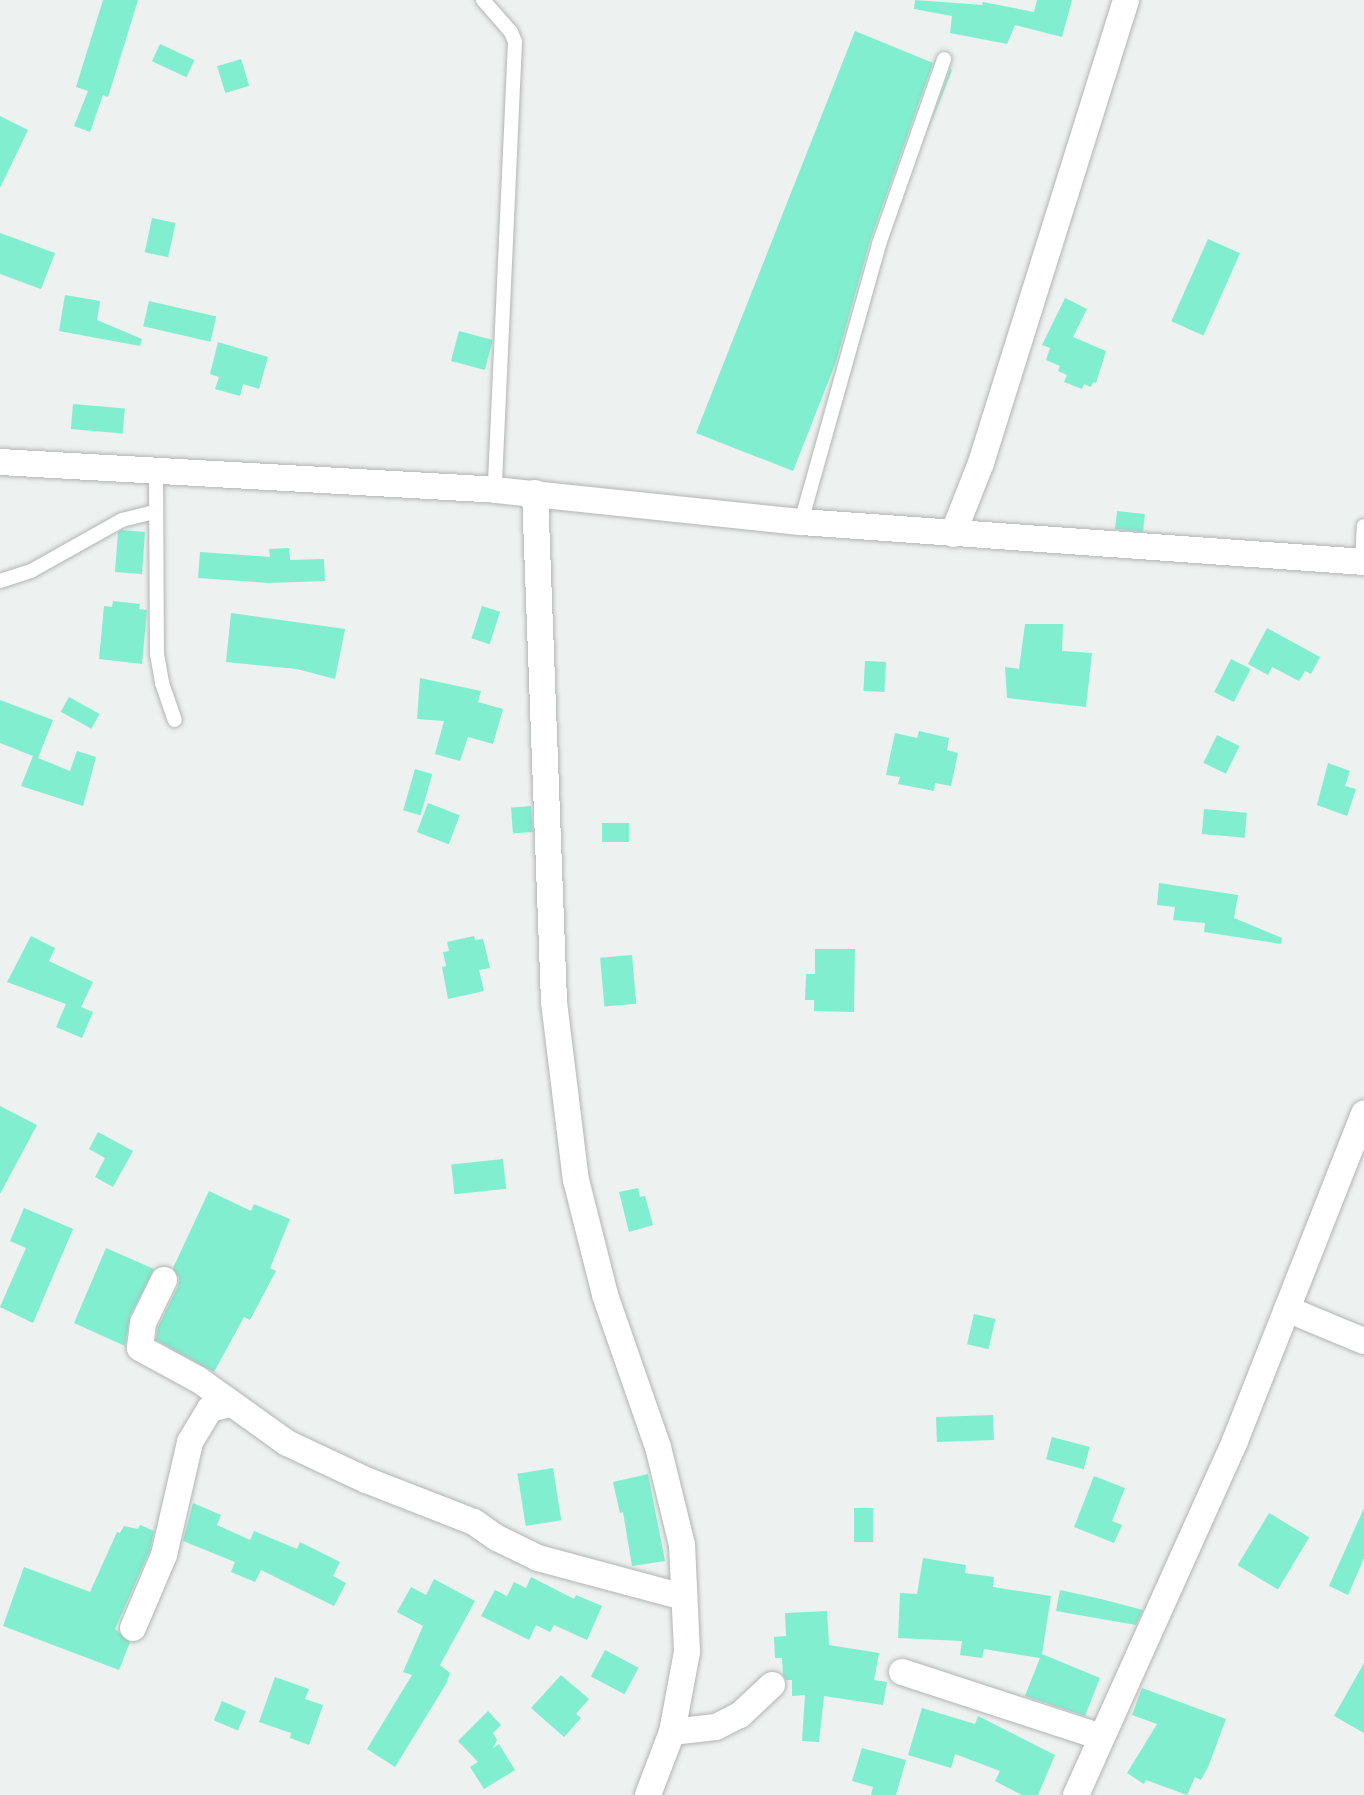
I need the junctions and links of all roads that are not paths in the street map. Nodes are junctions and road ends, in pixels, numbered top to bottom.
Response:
1 (483, 0) edge
2 (1126, 0) edge
3 (944, 59) dead end
4 (0, 462) edge
5 (156, 472) junction
6 (495, 490) junction
7 (535, 494) junction
8 (153, 512) junction
9 (801, 522) junction
10 (1364, 526) edge
11 (953, 534) junction
12 (1363, 562) edge
13 (0, 581) edge
14 (175, 720) dead end
15 (1364, 1113) edge
16 (164, 1280) dead end
17 (1287, 1309) junction
18 (1364, 1341) edge
19 (230, 1404) junction
20 (684, 1597) junction
21 (133, 1628) dead end
22 (902, 1672) dead end
23 (772, 1685) dead end
24 (672, 1732) junction
25 (1101, 1737) junction
26 (648, 1795) edge
27 (1076, 1795) edge

1 - 6 lane
2 - 11 street
3 - 9 lane
4 - 5 street
5 - 6 street
5 - 8 lane
6 - 7 street
7 - 9 street
7 - 20 street
8 - 13 lane
8 - 14 lane
9 - 11 street
10 - 12 lane
11 - 12 street
15 - 17 street
16 - 19 street
17 - 18 street
17 - 25 street
19 - 20 street
19 - 21 street
20 - 24 street
22 - 25 street
23 - 24 street
24 - 26 street
25 - 27 street

